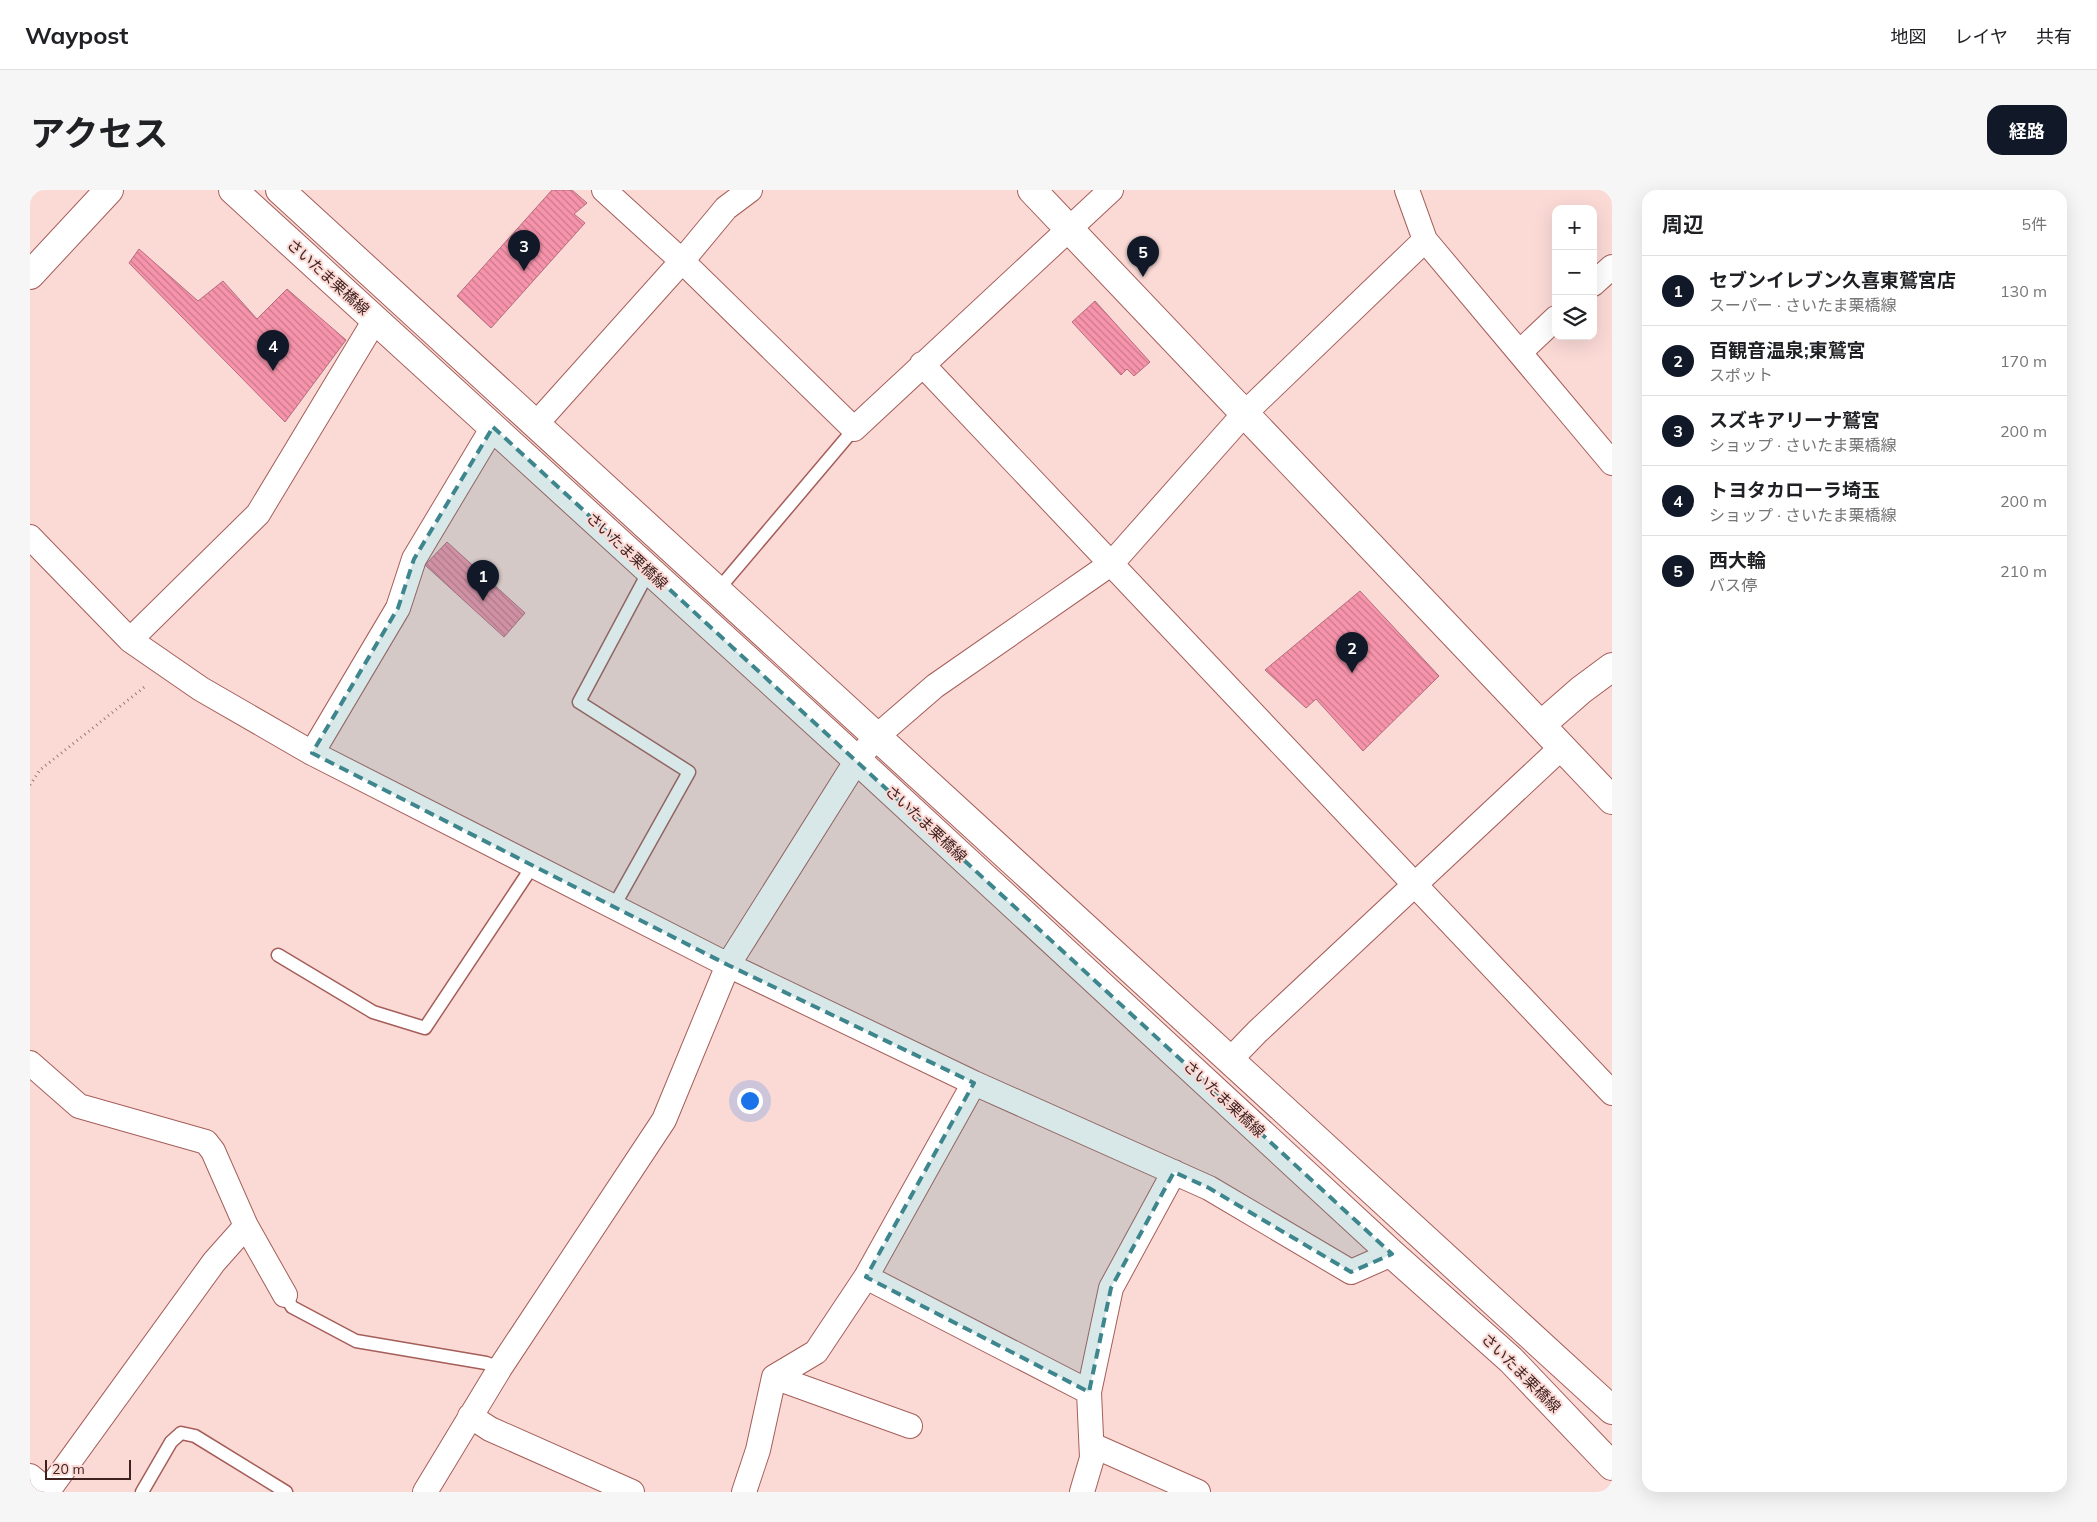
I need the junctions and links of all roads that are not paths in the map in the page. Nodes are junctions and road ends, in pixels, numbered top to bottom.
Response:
1 (109, 190) edge
2 (233, 190) edge
3 (280, 190) edge
4 (604, 190) edge
5 (750, 190) edge
6 (1032, 190) edge
7 (1111, 190) edge
8 (1407, 190) edge
9 (1070, 229) junction
10 (1425, 240) junction
11 (682, 261) junction
12 (1612, 267) edge
13 (30, 275) edge
14 (1597, 280) edge
15 (375, 320) junction
16 (1552, 322) edge
17 (1520, 352) junction
18 (922, 364) junction
19 (1244, 414) junction
20 (536, 424) junction
21 (493, 427) junction
22 (854, 429) junction
23 (1612, 463) edge
24 (30, 537) edge
25 (1112, 564) junction
26 (649, 571) junction
27 (717, 591) junction
28 (130, 640) junction
29 (1612, 667) edge
30 (1541, 725) junction
31 (876, 737) junction
32 (1562, 747) junction
33 (312, 753) junction
34 (857, 760) junction
35 (1612, 800) edge
36 (534, 864) junction
37 (1414, 884) junction
38 (614, 906) junction
39 (278, 955) dead end
40 (728, 965) junction
41 (1230, 1061) junction
42 (30, 1063) edge
43 (974, 1083) junction
44 (1612, 1094) edge
45 (1174, 1172) junction
46 (246, 1226) junction
47 (1392, 1254) junction
48 (866, 1277) junction
49 (284, 1295) joint
50 (500, 1368) junction
51 (774, 1377) junction
52 (1088, 1392) junction
53 (1612, 1410) edge
54 (470, 1416) junction
55 (910, 1426) dead end
56 (1092, 1445) junction
57 (1612, 1466) edge
58 (42, 1486) edge
59 (142, 1492) edge
60 (286, 1492) edge
61 (425, 1492) edge
62 (632, 1492) edge
63 (744, 1492) edge
64 (1082, 1492) edge
65 (1198, 1492) edge

1 - 13 main road
2 - 15 main road, さいたま栗橋線
3 - 20 main road, さいたま栗橋線
4 - 11 street
5 - 11 street
6 - 9 main road
7 - 9 street
8 - 10 street
9 - 18 street
9 - 19 main road
10 - 17 street
10 - 19 street
11 - 20 street
11 - 22 street
12 - 14 street
15 - 21 main road, さいたま栗橋線
15 - 28 street
16 - 17 street
17 - 23 street
18 - 22 street
18 - 25 street
19 - 25 street
19 - 30 main road
20 - 27 main road, さいたま栗橋線
21 - 26 main road, さいたま栗橋線
21 - 33 street
22 - 27 lane
24 - 28 street
25 - 31 street
25 - 37 street
26 - 34 main road, さいたま栗橋線
26 - 38 lane
27 - 31 main road, さいたま栗橋線
28 - 33 street
29 - 30 main road
30 - 32 main road
31 - 34 street
31 - 41 main road, さいたま栗橋線
32 - 35 main road
32 - 37 street
33 - 36 street
34 - 40 street
34 - 47 main road, さいたま栗橋線
36 - 38 street
36 - 39 lane
37 - 41 street
37 - 44 street
38 - 40 street
40 - 43 street
40 - 50 street
41 - 53 main road, さいたま栗橋線
42 - 46 street
43 - 45 street
43 - 48 street
45 - 47 street
45 - 52 street
46 - 49 street
46 - 58 street
47 - 57 main road, さいたま栗橋線
48 - 51 street
48 - 52 street
49 - 50 lane
50 - 54 street
51 - 55 street
51 - 63 street
52 - 56 street
54 - 61 street
54 - 62 street
56 - 64 street
56 - 65 street
59 - 60 lane

